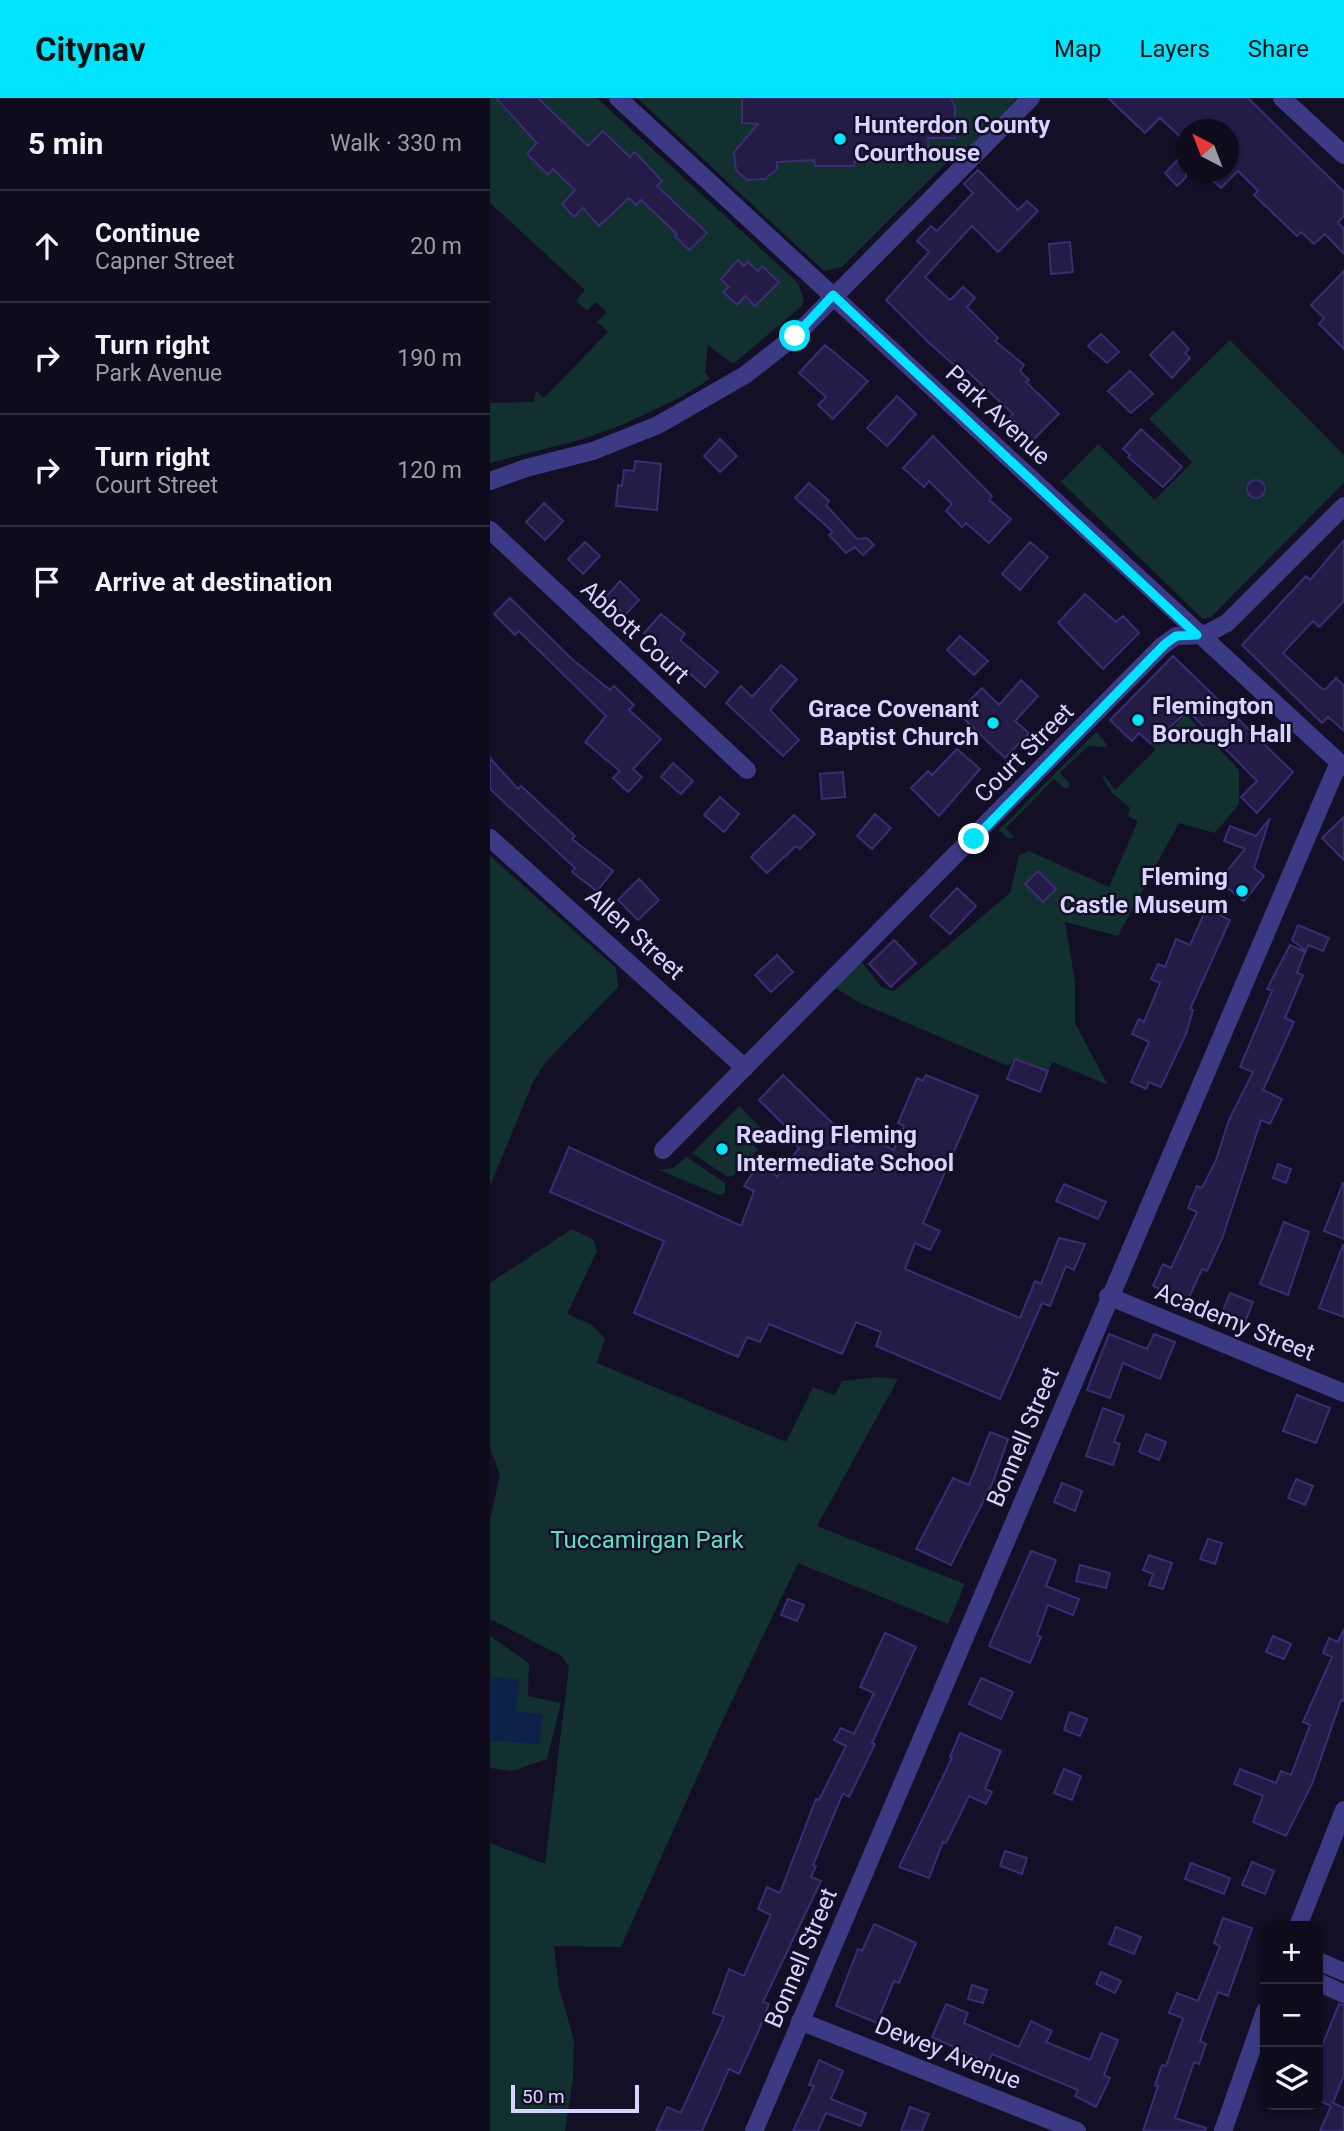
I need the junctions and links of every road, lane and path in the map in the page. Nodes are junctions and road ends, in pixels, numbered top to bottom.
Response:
1 (618, 98) edge
2 (1031, 98) edge
3 (1282, 98) edge
4 (1344, 155) edge
5 (833, 295) junction
6 (490, 481) edge
7 (1344, 506) edge
8 (490, 530) edge
9 (1197, 635) junction
10 (1341, 765) edge
11 (747, 770) dead end
12 (490, 838) edge
13 (745, 1068) junction
14 (663, 1150) dead end
15 (1108, 1296) junction
16 (1344, 1393) edge
17 (1344, 1810) edge
18 (1300, 1921) edge
19 (1323, 1963) edge
20 (1344, 1972) edge
21 (1322, 1984) edge
22 (1344, 1994) edge
23 (800, 2021) junction
24 (1260, 2025) edge
25 (754, 2131) edge
26 (1077, 2131) edge
27 (1223, 2131) edge

1 - 5 street, Park Avenue
2 - 5 street
3 - 4 street
5 - 6 street
5 - 9 street, Park Avenue
7 - 9 street, Court Street
8 - 11 street, Abbott Court
9 - 10 street, Park Avenue
9 - 13 street, Court Street
10 - 15 street, Bonnell Street
12 - 13 street, Allen Street
13 - 14 street, Court Street
15 - 16 street, Academy Street
15 - 23 street, Bonnell Street
17 - 18 street
19 - 20 street
21 - 22 street
23 - 25 street, Bonnell Street
23 - 26 street, Dewey Avenue
24 - 27 street

